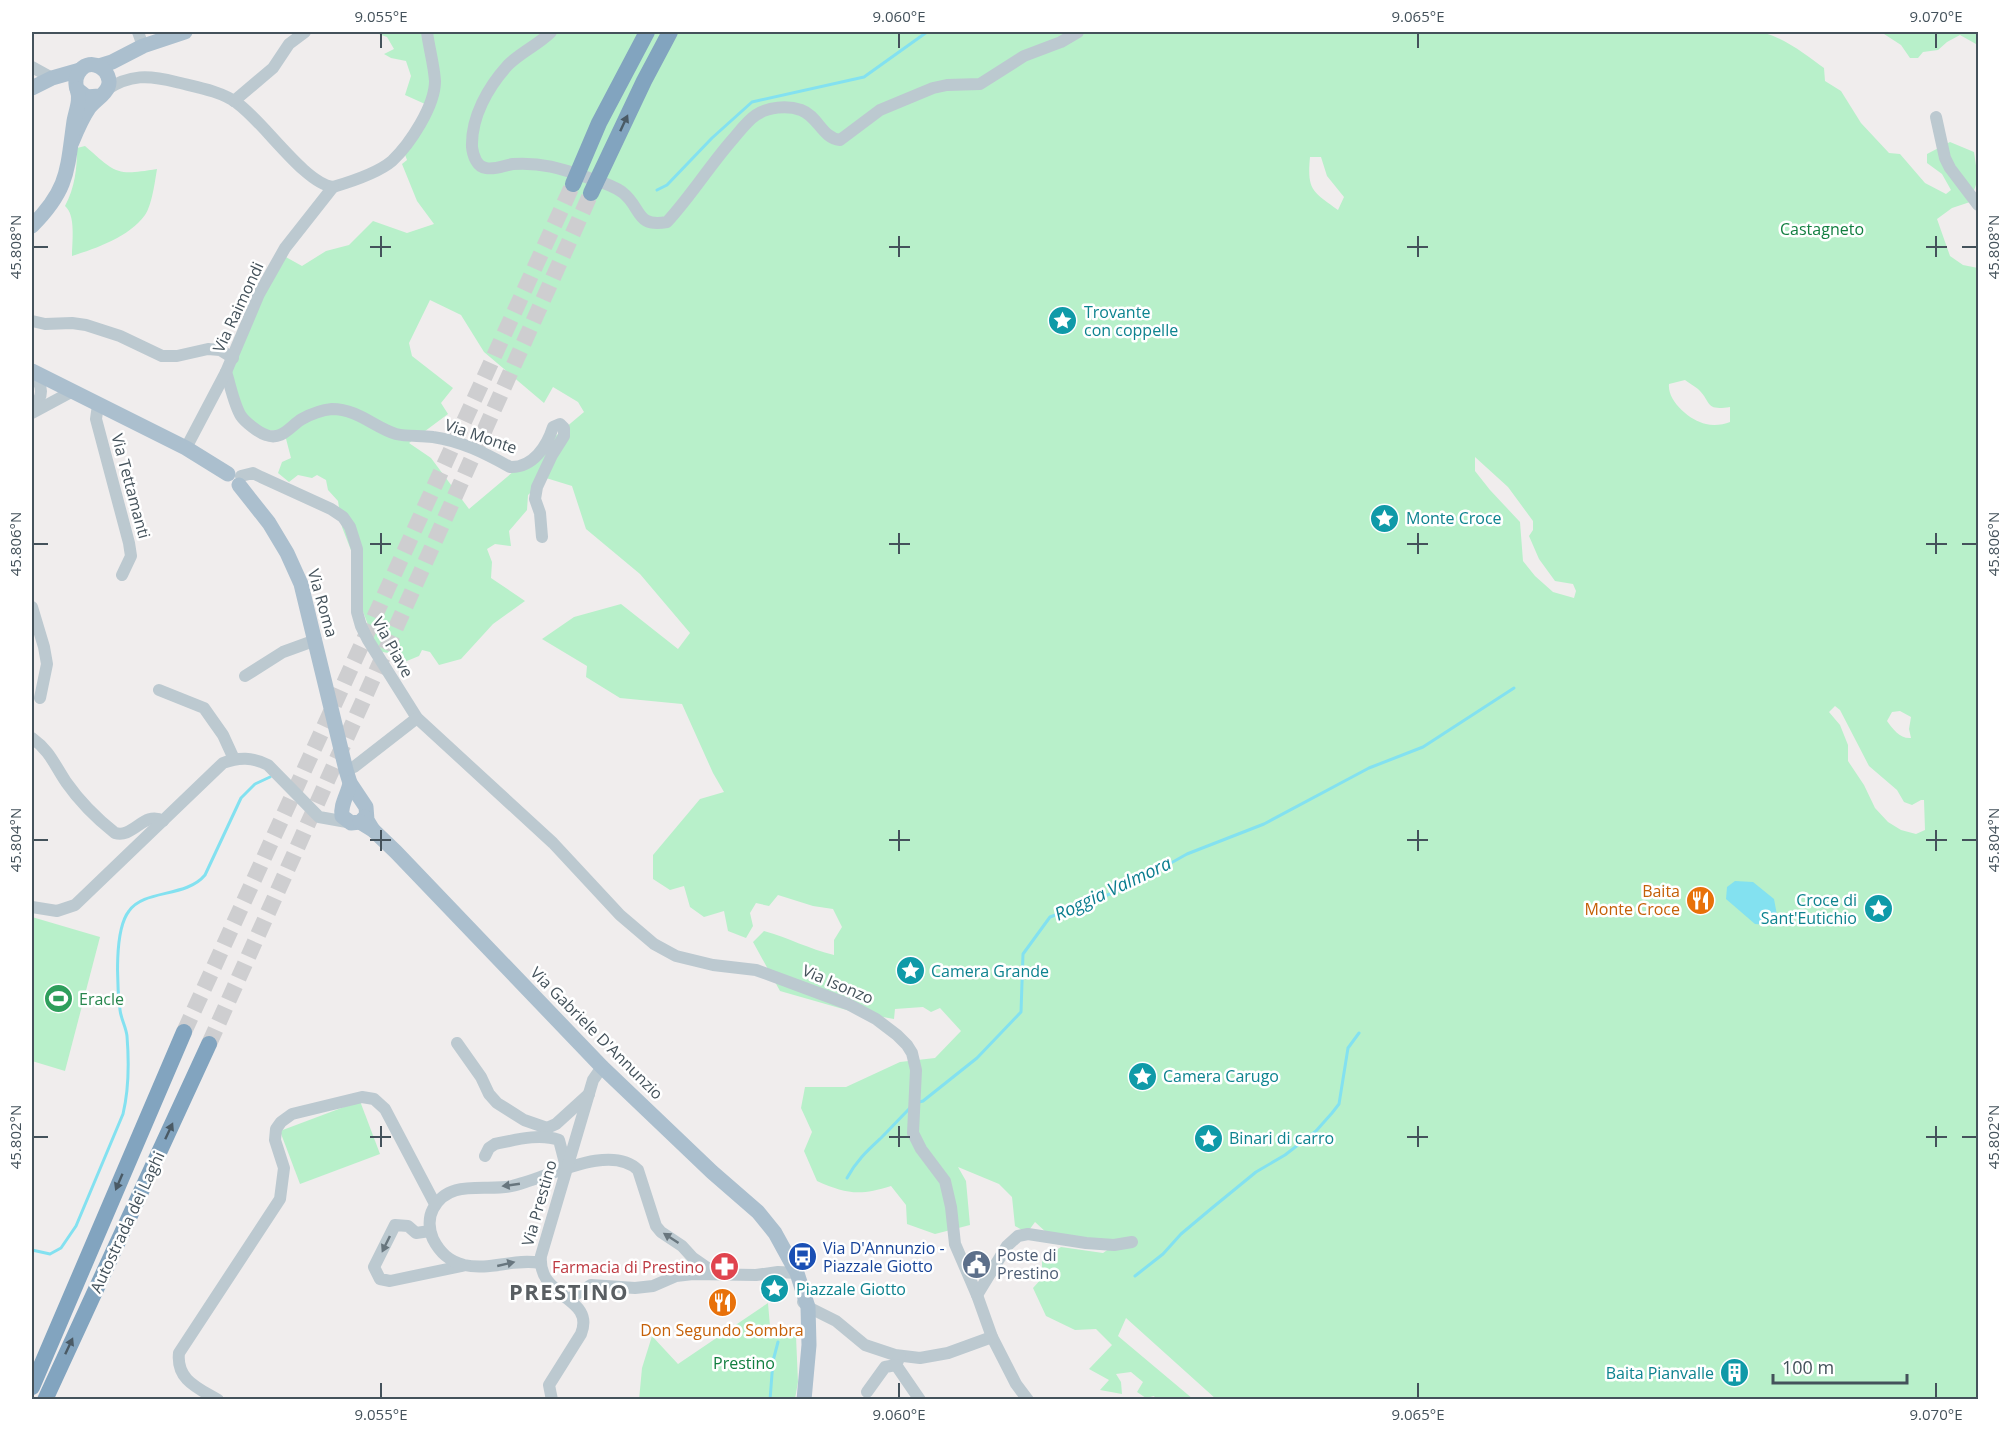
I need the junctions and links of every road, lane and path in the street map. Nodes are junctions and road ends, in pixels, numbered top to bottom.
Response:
1 (138, 32) edge
2 (185, 32) edge
3 (305, 32) edge
4 (427, 32) edge
5 (551, 32) edge
6 (647, 32) edge
7 (670, 32) edge
8 (1078, 32) edge
9 (143, 46) junction
10 (128, 53) junction
11 (32, 67) edge
12 (80, 70) junction
13 (105, 77) junction
14 (52, 78) junction
15 (129, 78) junction
16 (32, 88) edge
17 (77, 89) junction
18 (234, 100) junction
19 (1936, 117) dead end
20 (72, 142) junction
21 (573, 184) tunnel mouth
22 (333, 187) junction
23 (591, 193) tunnel mouth
24 (1978, 205) edge
25 (32, 226) edge
26 (32, 321) edge
27 (233, 358) junction
28 (226, 372) junction
29 (32, 373) edge
30 (72, 392) junction
31 (98, 405) junction
32 (32, 411) edge
33 (186, 448) junction
34 (236, 478) junction
35 (542, 537) dead end
36 (122, 575) dead end
37 (32, 607) edge
38 (316, 640) junction
39 (245, 676) dead end
40 (159, 690) dead end
41 (40, 698) dead end
42 (417, 718) junction
43 (32, 738) edge
44 (234, 759) junction
45 (348, 776) junction
46 (352, 817) junction
47 (163, 821) junction
48 (553, 843) joint
49 (32, 907) edge
50 (184, 1032) tunnel mouth
51 (456, 1042) dead end
52 (209, 1044) tunnel mouth
53 (602, 1067) junction
54 (590, 1094) junction
55 (485, 1156) dead end
56 (566, 1168) junction
57 (435, 1204) junction
58 (430, 1231) junction
59 (1132, 1242) dead end
60 (540, 1263) junction
61 (465, 1265) junction
62 (794, 1270) junction
63 (716, 1274) junction
64 (799, 1290) junction
65 (977, 1295) junction
66 (569, 1299) junction
67 (816, 1314) junction
68 (992, 1337) junction
69 (807, 1358) junction
70 (898, 1360) junction
71 (32, 1387) edge
72 (867, 1392) dead end
73 (45, 1400) edge
74 (218, 1400) edge
75 (552, 1400) edge
76 (804, 1400) edge
77 (920, 1400) edge
78 (1028, 1400) edge

1 - 9 street
2 - 9 main road
3 - 18 street
4 - 22 street
5 - 8 street
6 - 21 highway
23 -> 7 highway
9 - 10 main road
10 - 13 main road
10 - 15 street
11 - 14 street
12 - 13 main road
12 - 14 main road
12 - 17 main road
13 - 15 street
13 - 17 main road
13 - 20 main road
14 - 16 main road
15 - 18 street
17 - 20 main road
18 - 22 street
19 - 24 street
20 - 25 main road
22 - 27 street, Via Raimondi
26 - 27 street
27 - 28 street, Via Raimondi
28 - 33 street, Via Raimondi
28 - 35 street, Via Monte
29 - 30 main road, Via Roma
29 - 32 street
30 - 31 main road, Via Roma
30 - 32 street
31 - 33 main road, Via Roma
31 - 36 street, Via Tettamanti
33 - 34 main road, Via Roma
34 - 38 main road, Via Roma
34 - 42 street, Via Piave
37 - 41 street
38 - 39 street
38 - 45 main road, Via Roma
40 - 44 street
42 - 45 street
42 - 48 street, Via Piave
43 - 47 street
44 - 46 street
44 - 47 street
45 - 46 main road
45 - 46 main road
46 - 53 main road, Via Gabriele D'Annunzio
47 - 49 street
48 - 65 street, Via Isonzo
50 -> 71 highway, Autostrada dei Laghi
51 - 54 street
73 -> 52 highway, Autostrada dei Laghi
53 - 54 street, Via Prestino
53 - 62 main road, Via Gabriele D'Annunzio
54 - 56 street, Via Prestino
55 - 56 street
56 -> 57 street
56 - 60 street, Via Prestino
63 -> 56 street
57 - 58 street
57 - 74 street
58 - 61 street
58 -> 61 street
59 - 65 street
61 -> 60 street
60 - 66 street, Via Prestino
62 - 63 street
62 - 64 main road, Via Gabriele D'Annunzio
63 - 66 street
64 - 67 main road, Via Gabriele D'Annunzio
64 - 69 main road, Via Gabriele D'Annunzio
65 - 68 street, Via Isonzo
66 - 75 street, Via Prestino
67 - 69 main road, Via Gabriele D'Annunzio
67 - 70 street
68 - 70 street
68 - 78 street, Via Isonzo
69 - 76 main road, Via Gabriele D'Annunzio
70 - 72 street
70 - 77 street

